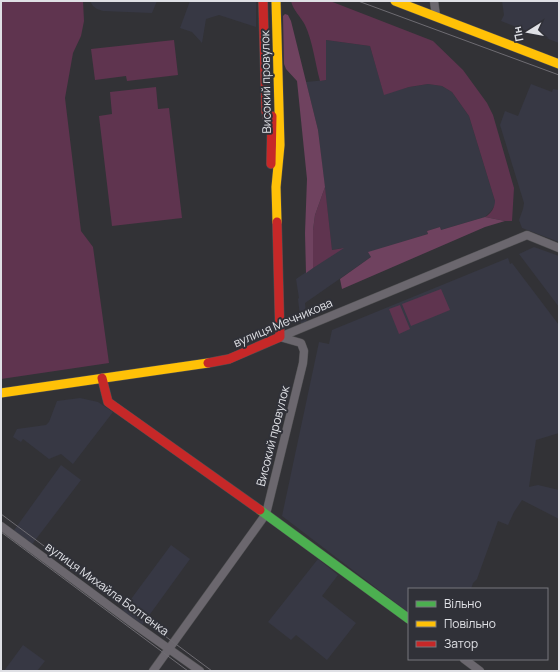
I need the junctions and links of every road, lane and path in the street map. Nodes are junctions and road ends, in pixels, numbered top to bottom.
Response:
1 (263, 1) edge
2 (269, 1) edge
3 (276, 1) edge
4 (395, 1) edge
5 (434, 1) edge
6 (436, 16) junction
7 (559, 64) edge
8 (271, 133) junction
9 (278, 162) junction
10 (276, 187) junction
11 (559, 248) edge
12 (280, 337) junction
13 (102, 378) junction
14 (1, 393) edge
15 (266, 514) junction
16 (1, 526) edge
17 (408, 618) edge
18 (169, 649) junction
19 (465, 660) edge
20 (153, 671) edge
21 (200, 671) edge
22 (480, 671) edge

1 - 8 main road, Високий провулок
2 - 8 main road, Високий провулок
3 - 9 main road, Високий провулок
4 - 6 main road
5 - 6 street
6 - 7 main road
8 - 9 main road, Високий провулок
8 - 10 main road, Високий провулок
9 - 10 main road, Високий провулок
10 - 12 main road, Високий провулок
11 - 12 street, вулиця Мечникова
12 - 13 main road, вулиця Мечникова
12 - 15 street, Високий провулок
13 - 14 main road, вулиця Мечникова
13 - 15 main road
15 - 17 main road
15 - 18 street, Високий провулок
16 - 18 street, вулиця Михайла Болтенка
18 - 20 street, Високий провулок
18 - 21 street, вулиця Михайла Болтенка
19 - 22 street

